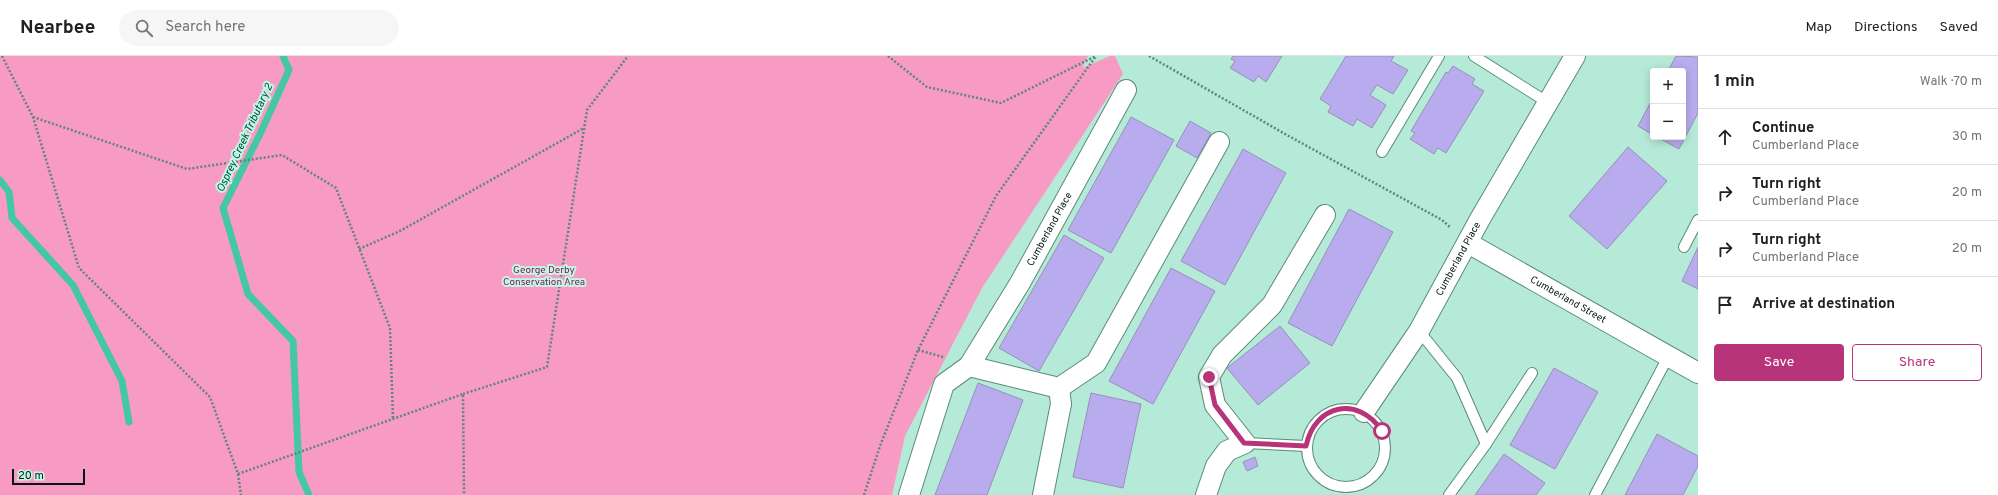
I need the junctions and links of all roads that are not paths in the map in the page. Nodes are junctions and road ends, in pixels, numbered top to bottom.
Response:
1 (1439, 56) edge
2 (1474, 56) edge
3 (1575, 56) edge
4 (1126, 90) dead end
5 (1547, 102) junction
6 (1219, 142) dead end
7 (1382, 152) dead end
8 (1325, 215) dead end
9 (1698, 220) edge
10 (1468, 243) junction
11 (1684, 247) dead end
12 (1419, 331) junction
13 (1668, 357) junction
14 (969, 366) junction
15 (1532, 373) dead end
16 (1698, 373) edge
17 (1059, 388) junction
18 (1364, 412) junction
19 (1244, 443) junction
20 (1486, 444) junction
21 (1306, 446) junction
22 (909, 495) edge
23 (1042, 495) edge
24 (1206, 495) edge
25 (1449, 495) edge
26 (1595, 495) edge

1 - 7 lane
2 - 5 lane
3 - 5 street, Cumberland Place
4 - 14 street, Cumberland Place
5 - 10 street, Cumberland Place
6 - 17 street
8 - 19 street
9 - 11 lane
10 - 12 street, Cumberland Place
10 - 13 street, Cumberland Street
12 - 18 street, Cumberland Place
12 - 20 lane
13 - 16 street, Cumberland Street
13 - 26 lane
14 - 17 street
14 - 22 street, Cumberland Place
15 - 20 lane
17 - 23 street
18 - 21 lane
18 - 21 lane
19 - 21 lane
19 - 24 street
20 - 25 lane

